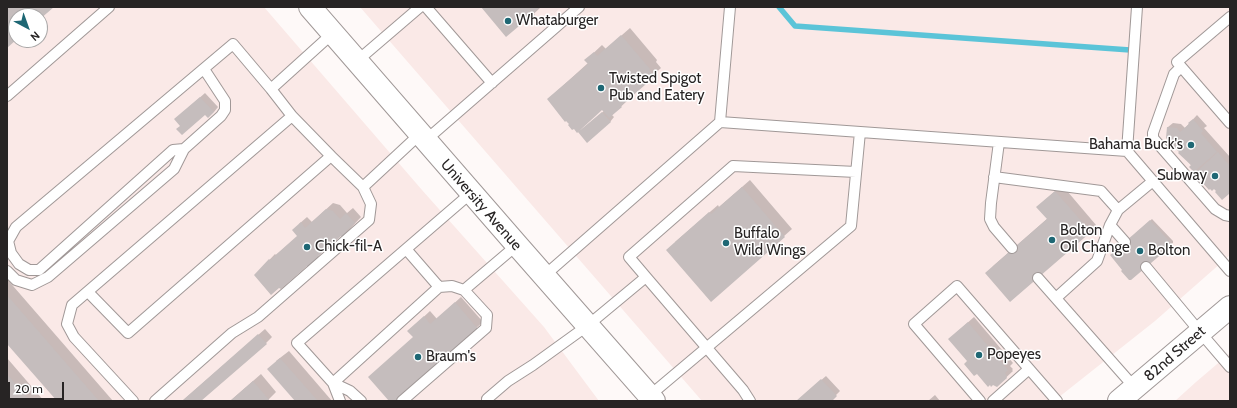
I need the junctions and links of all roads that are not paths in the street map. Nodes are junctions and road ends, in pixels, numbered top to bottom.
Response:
1 (109, 7) edge
2 (420, 7) edge
3 (426, 7) edge
4 (579, 7) edge
5 (730, 7) edge
6 (1137, 7) edge
7 (312, 8) edge
8 (1230, 16) edge
9 (332, 33) junction
10 (357, 61) junction
11 (1181, 67) junction
12 (204, 69) junction
13 (492, 83) junction
14 (271, 89) junction
15 (7, 96) edge
16 (292, 116) junction
17 (720, 122) junction
18 (1230, 123) edge
19 (860, 132) junction
20 (423, 137) junction
21 (999, 142) junction
22 (184, 149) junction
23 (1127, 151) junction
24 (331, 156) junction
25 (856, 172) junction
26 (994, 177) junction
27 (1153, 181) junction
28 (363, 187) junction
29 (471, 193) junction
30 (1118, 210) junction
31 (1230, 216) edge
32 (1110, 225) junction
33 (7, 242) edge
34 (1124, 242) dead end
35 (516, 245) junction
36 (1012, 248) dead end
37 (406, 249) junction
38 (1146, 268) dead end
39 (7, 271) edge
40 (1230, 271) edge
41 (544, 276) junction
42 (646, 277) junction
43 (1038, 278) dead end
44 (439, 287) junction
45 (464, 290) junction
46 (88, 292) junction
47 (1056, 298) junction
48 (1230, 306) edge
49 (587, 326) junction
50 (1200, 332) junction
51 (707, 347) junction
52 (1230, 367) edge
53 (1029, 369) junction
54 (333, 383) junction
55 (1127, 394) edge
56 (649, 399) edge
57 (133, 401) edge
58 (155, 401) edge
59 (340, 401) edge
60 (361, 401) edge
61 (402, 401) edge
62 (487, 401) edge
63 (750, 401) edge
64 (980, 401) edge
65 (993, 401) edge
66 (1057, 401) edge

1 - 15 lane
2 - 10 lane
3 - 13 lane
4 - 13 lane
5 - 17 lane
6 - 23 lane
7 - 9 main road, University Avenue
8 - 11 lane
9 - 10 main road, University Avenue
9 - 14 lane
10 - 20 main road, University Avenue
11 - 18 lane
11 - 31 lane
12 - 14 lane
12 - 22 lane
12 - 33 lane
13 - 20 lane
14 - 16 lane
16 - 24 lane
16 - 46 lane
17 - 19 lane
17 - 41 lane
19 - 21 lane
19 - 25 lane
20 - 28 lane
20 - 29 main road, University Avenue
21 - 23 lane
21 - 26 lane
22 - 33 lane
22 - 39 lane
23 - 27 lane
24 - 28 lane
24 - 46 lane
25 - 42 lane
25 - 51 lane
26 - 30 lane
26 - 36 lane
27 - 30 lane
27 - 40 lane
28 - 58 lane
29 - 35 main road, University Avenue
29 - 37 lane
30 - 32 lane
32 - 34 lane
32 - 47 lane
35 - 41 main road, University Avenue
35 - 45 lane
37 - 44 lane
37 - 54 lane
38 - 50 lane
41 - 49 main road, University Avenue
42 - 49 lane
42 - 51 lane
43 - 47 lane
44 - 45 lane
44 - 54 lane
45 - 61 lane
46 - 57 lane
47 - 55 lane
48 - 50 main road, 82nd Street
49 - 56 main road, University Avenue
49 - 62 lane
50 - 52 lane
50 - 55 main road, 82nd Street
51 - 56 lane
51 - 63 lane
53 - 64 lane
53 - 65 lane
53 - 66 lane
54 - 59 lane
54 - 60 lane

